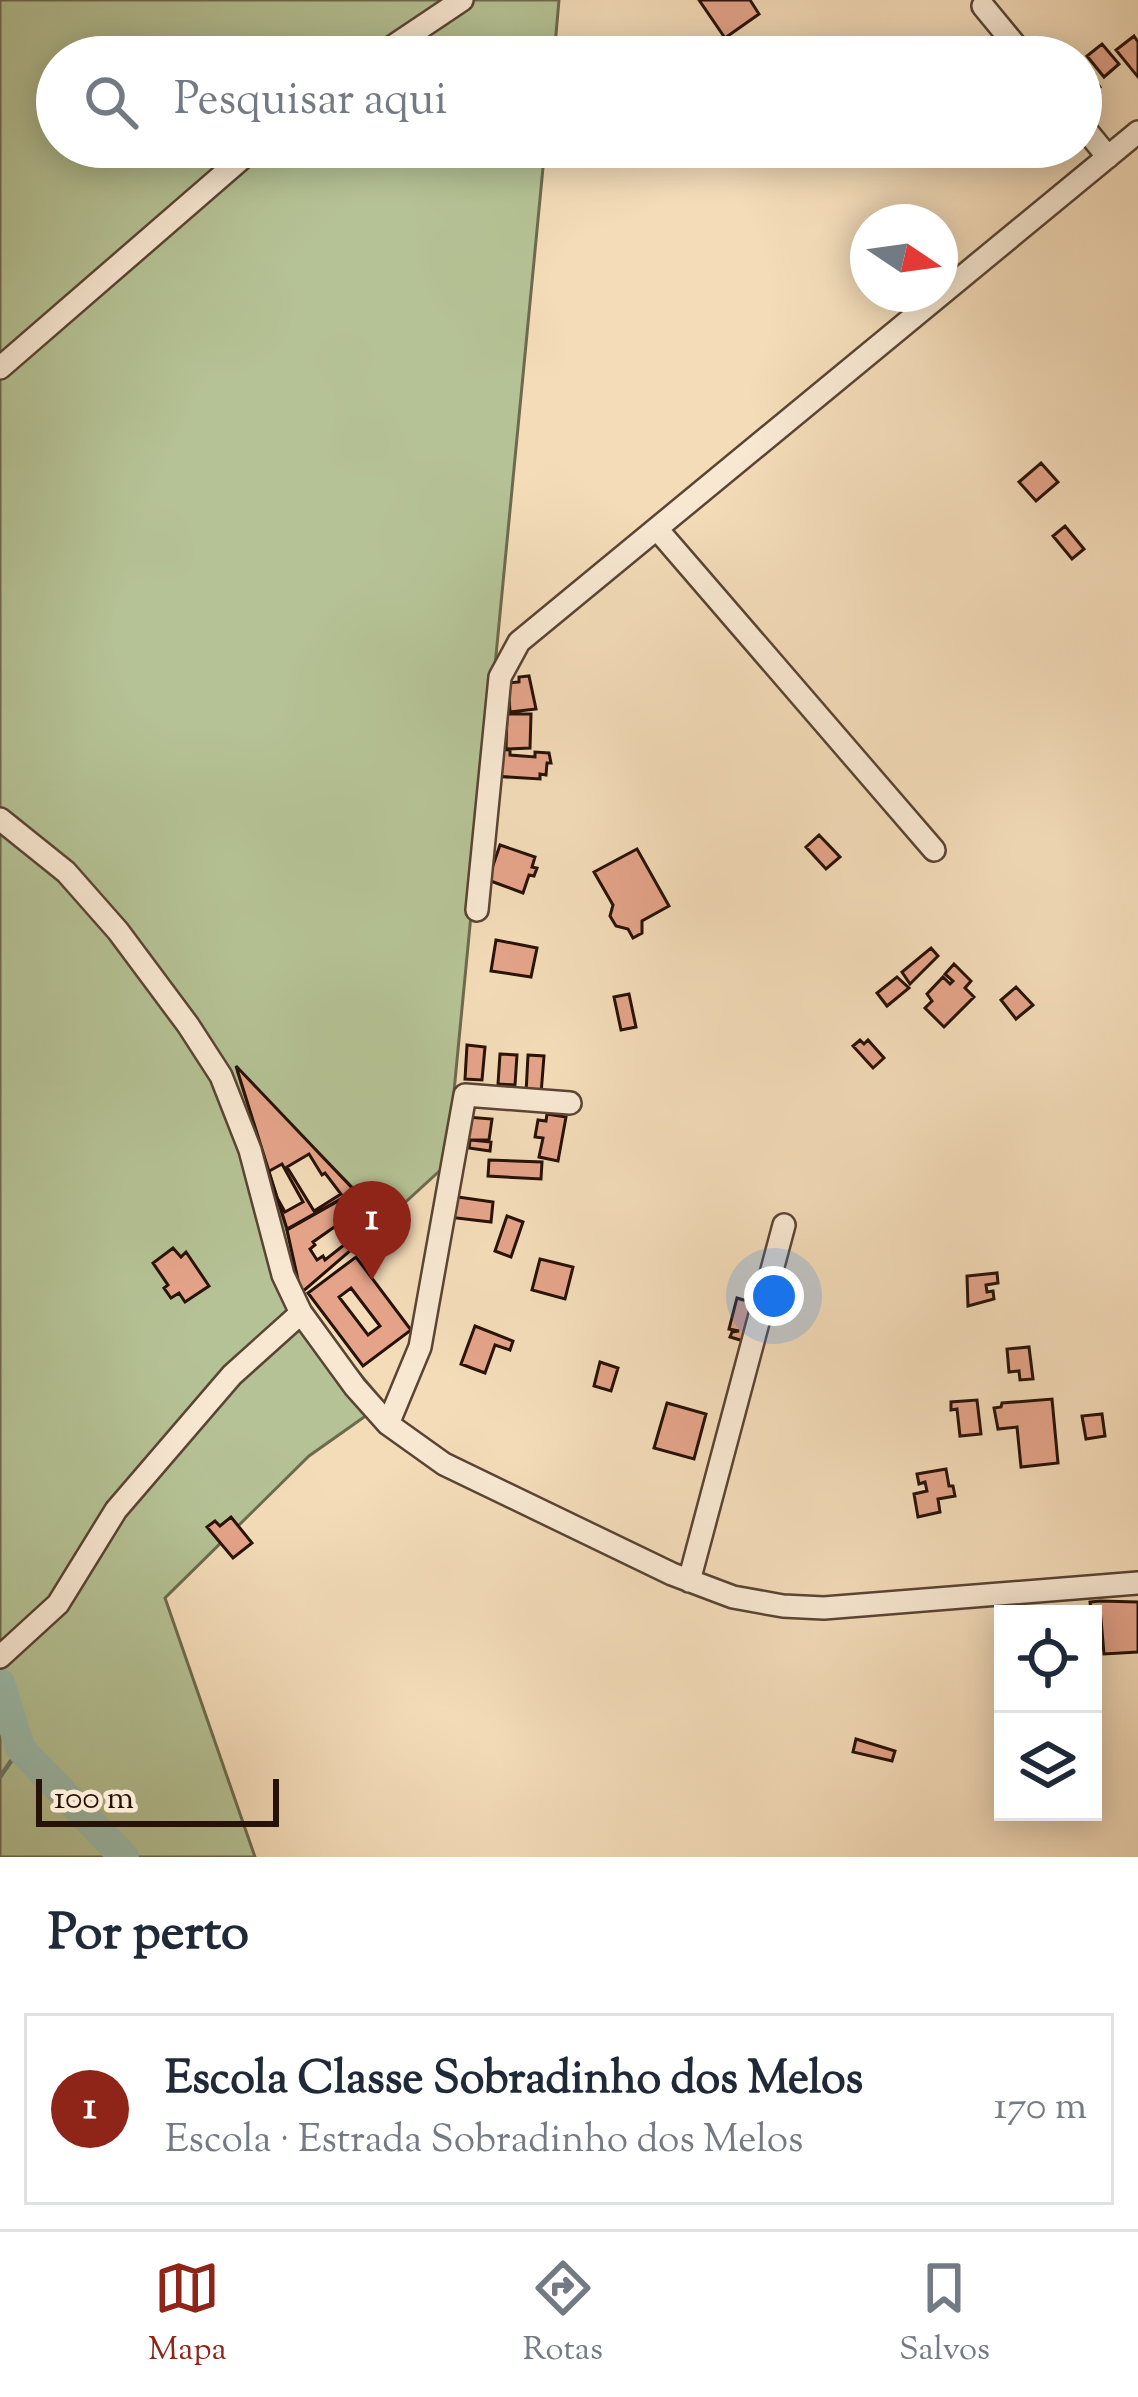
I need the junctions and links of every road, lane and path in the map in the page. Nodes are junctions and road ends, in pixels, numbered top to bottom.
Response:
1 (462, 0) edge
2 (983, 6) dead end
3 (408, 36) edge
4 (1008, 36) edge
5 (1134, 143) edge
6 (1102, 150) edge
7 (1108, 157) junction
8 (1102, 162) edge
9 (231, 168) edge
10 (1095, 168) edge
11 (0, 368) edge
12 (657, 529) junction
13 (0, 819) edge
14 (934, 850) dead end
15 (477, 910) dead end
16 (570, 1103) dead end
17 (784, 1225) dead end
18 (301, 1313) junction
19 (388, 1424) junction
20 (689, 1581) junction
21 (1138, 1583) edge
22 (0, 1657) edge

1 - 3 street
2 - 4 street
5 - 7 street
6 - 7 street
7 - 8 street
9 - 11 street
10 - 12 street
12 - 14 street
12 - 15 street
13 - 18 street
16 - 19 street
17 - 20 street
18 - 19 street
18 - 22 street
19 - 20 street
20 - 21 street

